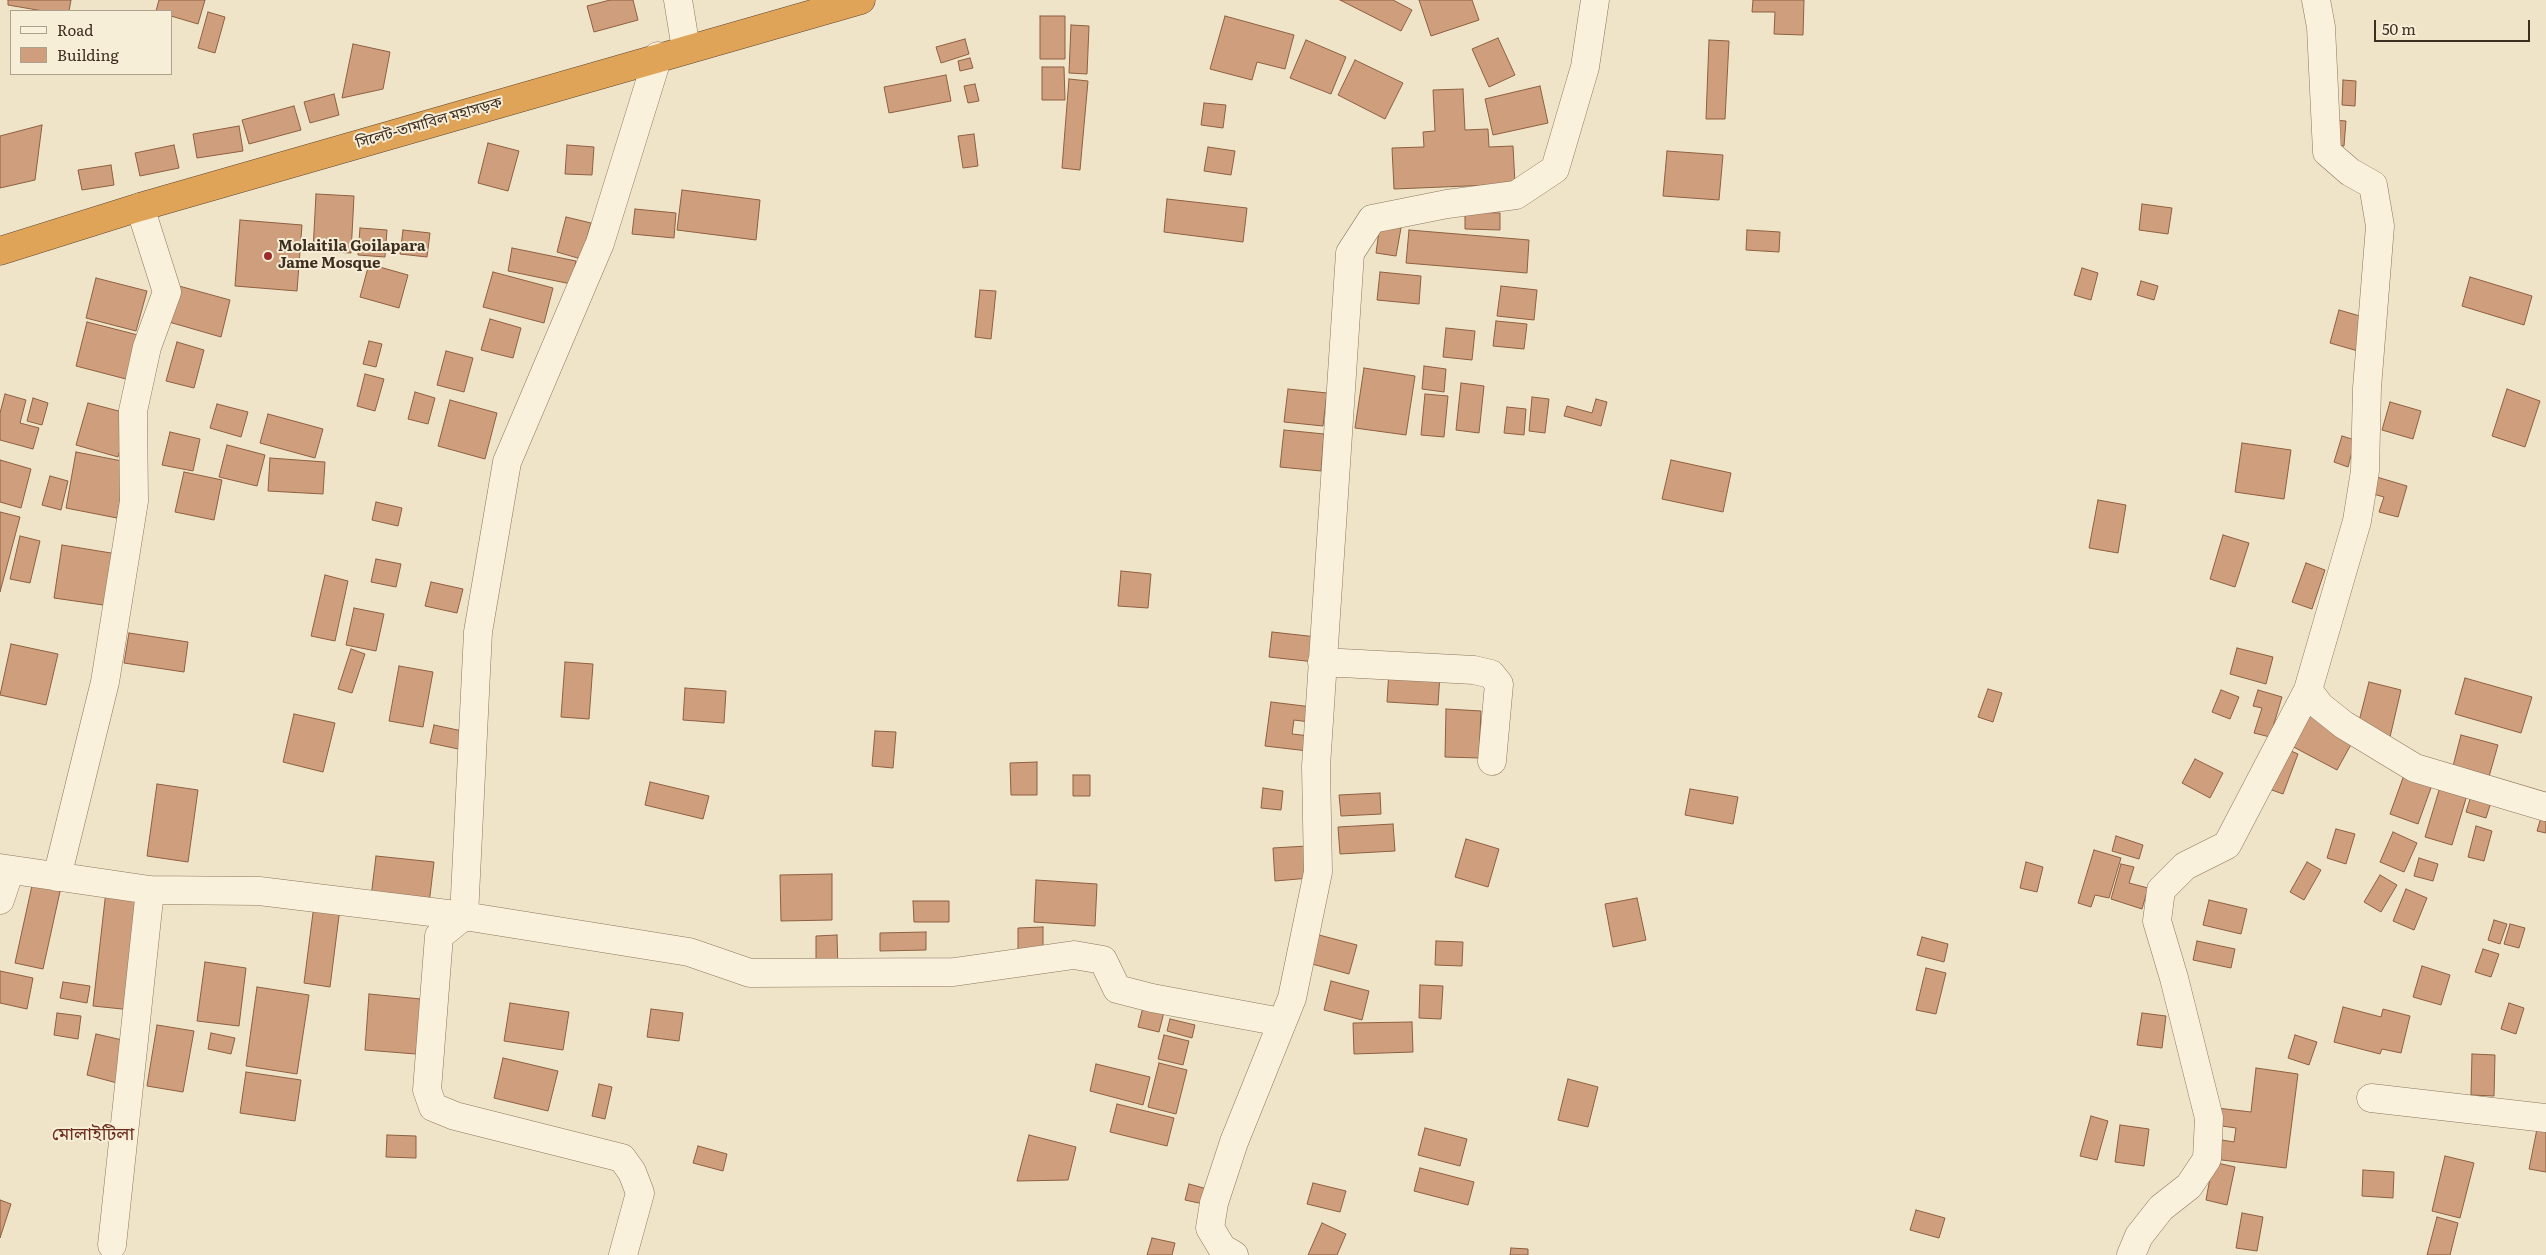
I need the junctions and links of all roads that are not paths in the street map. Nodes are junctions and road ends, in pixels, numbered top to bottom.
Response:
1 (678, 0) edge
2 (861, 0) edge
3 (1595, 0) edge
4 (2316, 0) edge
5 (686, 49) junction
6 (658, 56) junction
7 (140, 207) junction
8 (0, 251) edge
9 (1322, 662) junction
10 (2308, 690) junction
11 (1492, 761) dead end
12 (2546, 808) edge
13 (5, 869) edge
14 (57, 877) junction
15 (150, 890) junction
16 (0, 900) edge
17 (464, 916) junction
18 (1281, 1022) junction
19 (2371, 1098) dead end
20 (2546, 1118) edge
21 (112, 1245) dead end
22 (624, 1255) edge
23 (1234, 1255) edge
24 (2131, 1255) edge

1 - 5 street
2 - 5 highway, সিলেট-তামাবিল মহাসড়ক
3 - 9 street
4 - 10 street
5 - 6 highway, সিলেট-তামাবিল মহাসড়ক
6 - 7 highway, সিলেট-তামাবিল মহাসড়ক
6 - 17 street
7 - 8 highway, সিলেট-তামাবিল মহাসড়ক
7 - 14 street
9 - 11 street
9 - 18 street
10 - 12 street
10 - 24 street
13 - 14 street
13 - 16 street
14 - 15 street
15 - 17 street
15 - 21 street
17 - 18 street
17 - 22 street
18 - 23 street
19 - 20 street

